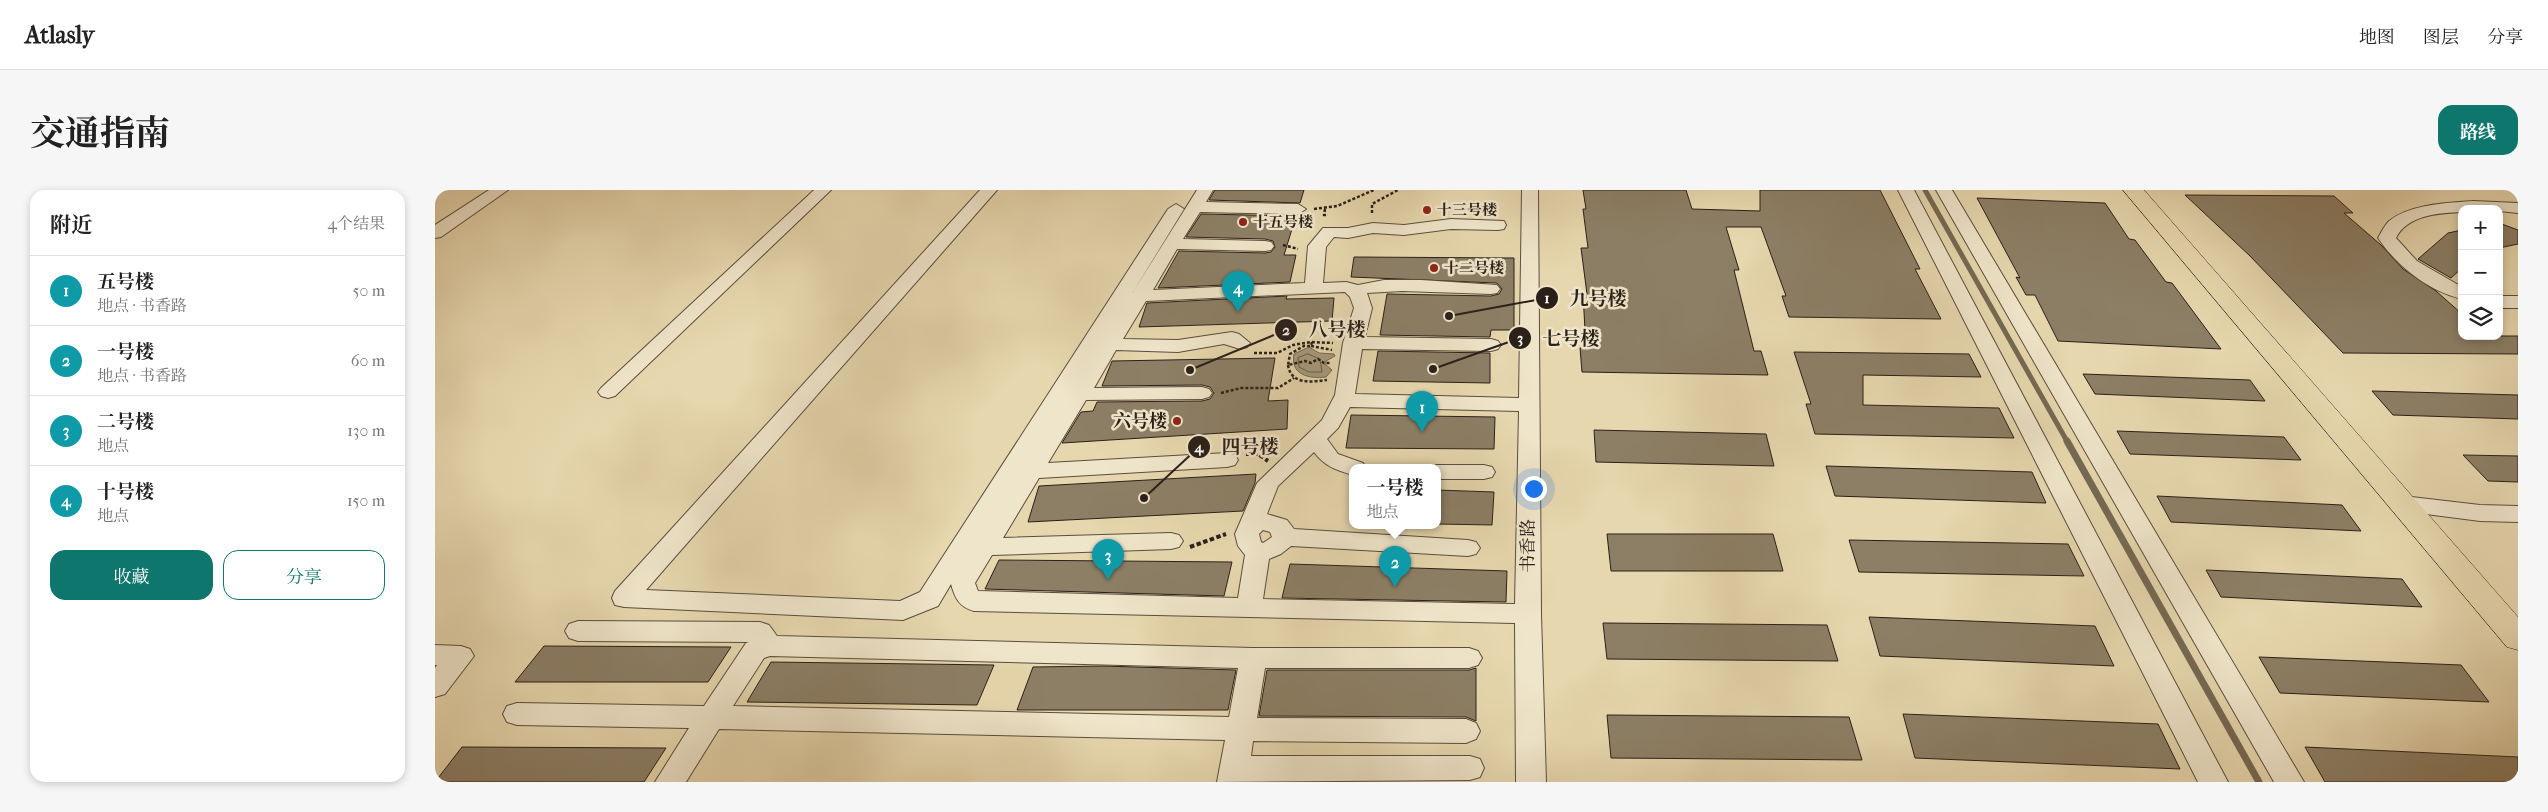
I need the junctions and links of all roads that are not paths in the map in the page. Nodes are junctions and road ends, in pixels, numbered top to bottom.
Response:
1 (500, 190) edge
2 (823, 190) edge
3 (989, 190) edge
4 (1531, 190) edge
5 (1906, 190) edge
6 (1944, 190) edge
7 (2133, 190) edge
8 (1196, 196) edge
9 (2518, 208) edge
10 (1298, 209) road end
11 (1498, 225) dead end
12 (435, 233) edge
13 (1172, 244) junction
14 (1265, 246) road end
15 (1315, 289) junction
16 (1491, 289) dead end
17 (1355, 292) junction
18 (2458, 292) edge
19 (1139, 296) junction
20 (2503, 302) edge
21 (2518, 302) edge
22 (1353, 343) junction
23 (1109, 344) junction
24 (1491, 345) dead end
25 (1243, 348) road end
26 (607, 392) dead end
27 (1202, 393) road end
28 (1079, 394) junction
29 (1342, 400) junction
30 (1529, 404) junction
31 (1315, 437) junction
32 (1227, 460) road end
33 (1349, 466) edge
34 (1031, 471) junction
35 (1441, 472) edge
36 (1484, 472) dead end
37 (2403, 504) junction
38 (2518, 514) edge
39 (1251, 538) junction
40 (1171, 541) road end
41 (986, 546) junction
42 (1468, 548) dead end
43 (1249, 608) junction
44 (1528, 614) junction
45 (578, 631) dead end
46 (2518, 638) edge
47 (770, 646) junction
48 (435, 655) edge
49 (1253, 658) junction
50 (1469, 658) dead end
51 (435, 686) edge
52 (517, 714) dead end
53 (711, 717) junction
54 (1241, 729) junction
55 (1466, 731) dead end
56 (1470, 768) dead end
57 (1233, 775) edge
58 (671, 782) edge
59 (1531, 782) edge
60 (2213, 782) edge
61 (2289, 782) edge

1 - 12 street
2 - 26 street
3 - 8 street
4 - 30 street, 书香路
5 - 60 street
6 - 61 street
7 - 37 main road
8 - 10 street
8 - 13 street
9 - 18 street
11 - 15 street
13 - 14 street
13 - 19 street
15 - 17 street
15 - 19 street
16 - 17 street
17 - 22 street
19 - 23 street
20 - 21 street
22 - 24 street
22 - 29 street
23 - 25 street
23 - 28 street
27 - 28 street
28 - 34 street
29 - 30 street
29 - 31 street
30 - 44 street, 书香路
31 - 33 street
31 - 39 street
32 - 34 street
34 - 41 street
35 - 36 street
37 - 38 street
37 - 46 main road
39 - 42 street
39 - 43 street
40 - 41 street
41 - 43 street
43 - 44 street
44 - 59 street, 书香路
45 - 47 street
47 - 49 street
47 - 53 street
48 - 51 street
49 - 50 street
49 - 54 street
52 - 53 street
53 - 54 street
53 - 58 street
54 - 55 street
54 - 57 street
56 - 57 street

